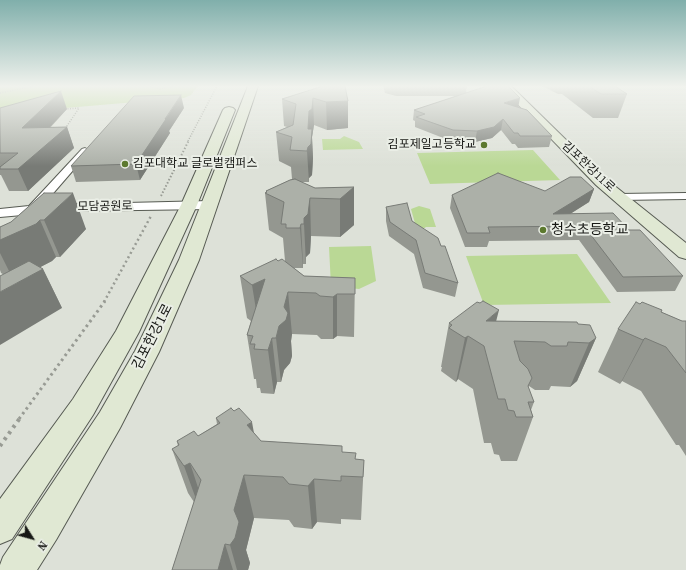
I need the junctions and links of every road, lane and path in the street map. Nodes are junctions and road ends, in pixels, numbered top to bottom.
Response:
1 (76, 113) edge
2 (202, 113) edge
3 (231, 113) edge
4 (244, 113) edge
5 (532, 113) edge
6 (536, 113) edge
7 (63, 132) edge
8 (93, 142) edge
9 (686, 196) edge
10 (620, 197) junction
11 (199, 205) junction
12 (156, 206) junction
13 (34, 209) junction
14 (0, 213) edge
15 (686, 253) edge
16 (0, 446) edge
17 (0, 527) edge
18 (16, 570) edge

1 - 7 path
2 - 12 path
3 - 11 street, 김포한강1로
4 - 11 street, 김포한강1로
5 - 10 street, 김포한강11로
6 - 10 street, 김포한강11로
8 - 13 street
9 - 10 street
10 - 15 street, 김포한강11로
11 - 12 street, 모담공원로
11 - 17 street, 김포한강1로
11 - 18 street, 김포한강1로
12 - 13 street, 모담공원로
12 - 16 path
13 - 14 street, 모담공원로

